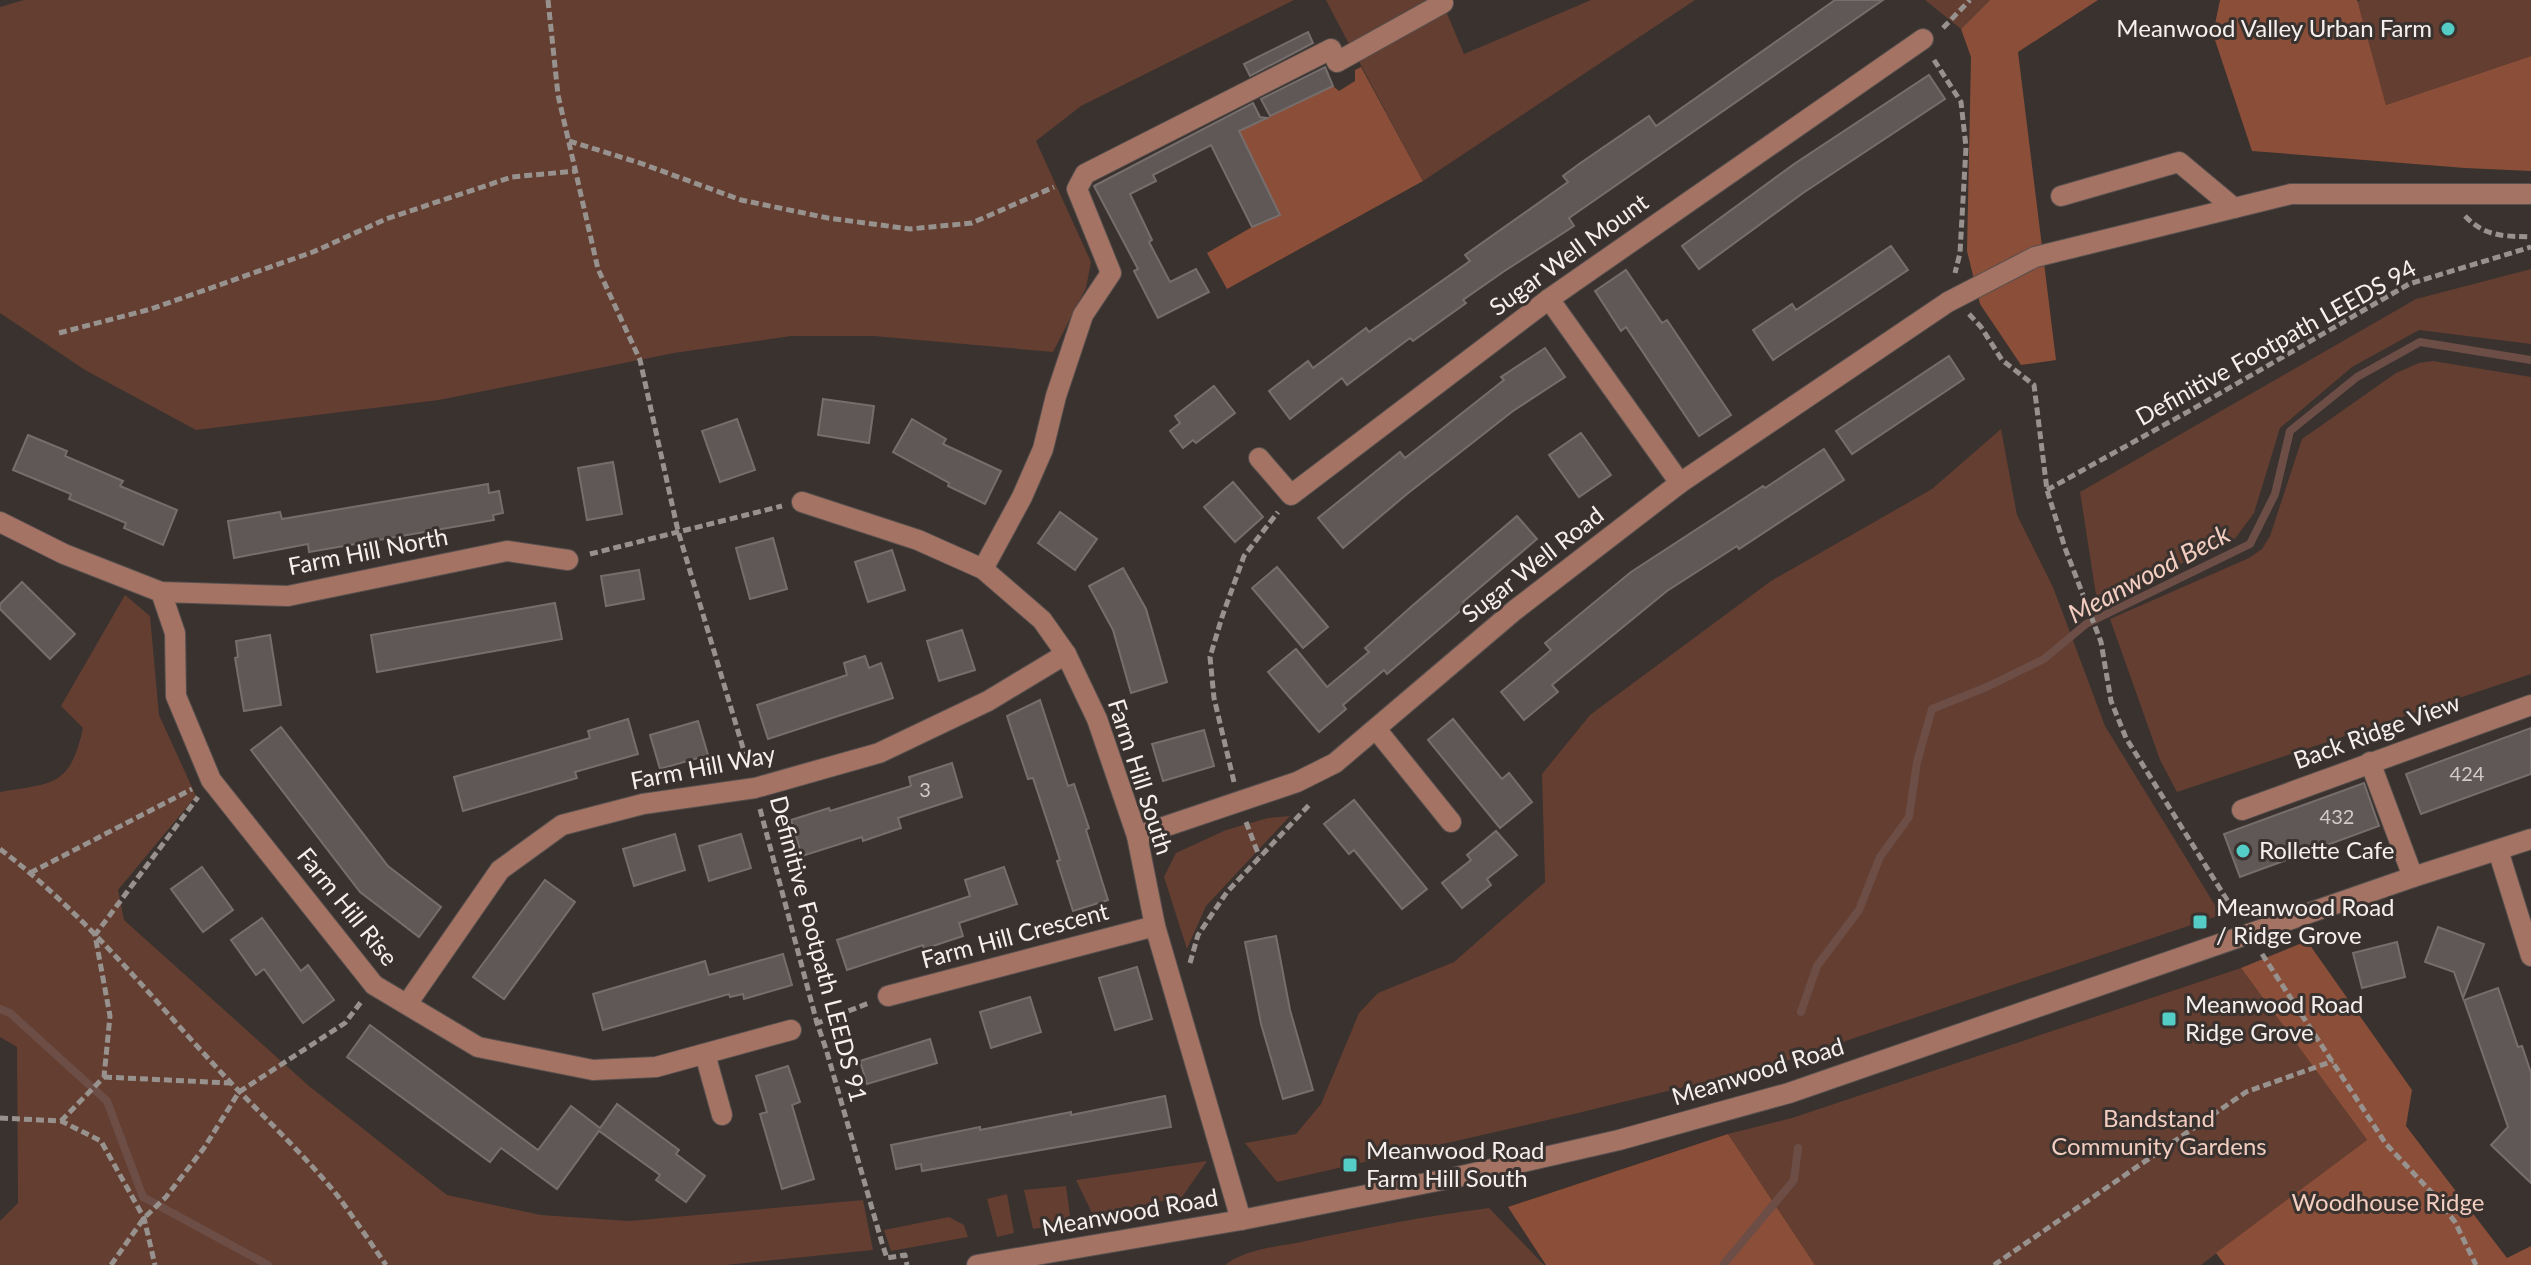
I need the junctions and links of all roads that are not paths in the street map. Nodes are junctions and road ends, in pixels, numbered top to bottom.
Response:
1 (1443, 3) dead end
2 (1923, 39) road end
3 (2531, 194) edge
4 (2061, 196) dead end
5 (2234, 208) junction
6 (1549, 299) junction
7 (1259, 458) dead end
8 (1680, 483) junction
9 (802, 502) road end
10 (0, 522) edge
11 (568, 560) road end
12 (983, 569) junction
13 (161, 592) junction
14 (1066, 654) junction
15 (2531, 705) edge
16 (1376, 729) junction
17 (2370, 762) junction
18 (2242, 810) dead end
19 (1451, 822) dead end
20 (1137, 836) junction
21 (2531, 839) edge
22 (2498, 850) junction
23 (2413, 877) junction
24 (1155, 926) junction
25 (2531, 956) edge
26 (888, 996) road end
27 (407, 1004) junction
28 (791, 1030) road end
29 (705, 1054) junction
30 (722, 1115) dead end
31 (1241, 1220) junction
32 (978, 1265) edge

1 - 12 street
2 - 6 street, Sugar Well Mount
3 - 5 street, Sugar Well Road
4 - 5 street
5 - 8 street, Sugar Well Road
6 - 7 street, Sugar Well Mount
6 - 8 street
8 - 16 street, Sugar Well Road
9 - 12 street, Farm Hill South
10 - 13 street, Farm Hill North
11 - 13 street, Farm Hill North
12 - 14 street, Farm Hill South
13 - 27 street, Farm Hill Rise
14 - 20 street, Farm Hill South
14 - 27 street, Farm Hill Way
15 - 17 street, Back Ridge View
16 - 19 street
16 - 20 street, Sugar Well Road
17 - 18 street, Back Ridge View
17 - 23 street
20 - 24 street, Farm Hill South
21 - 22 street, Meanwood Road
22 - 23 street, Meanwood Road
22 - 25 street
23 - 31 street, Meanwood Road
24 - 26 street, Farm Hill Crescent
24 - 31 street, Farm Hill South
27 - 29 street, Farm Hill Rise
28 - 29 street, Farm Hill Rise
29 - 30 street
31 - 32 street, Meanwood Road

